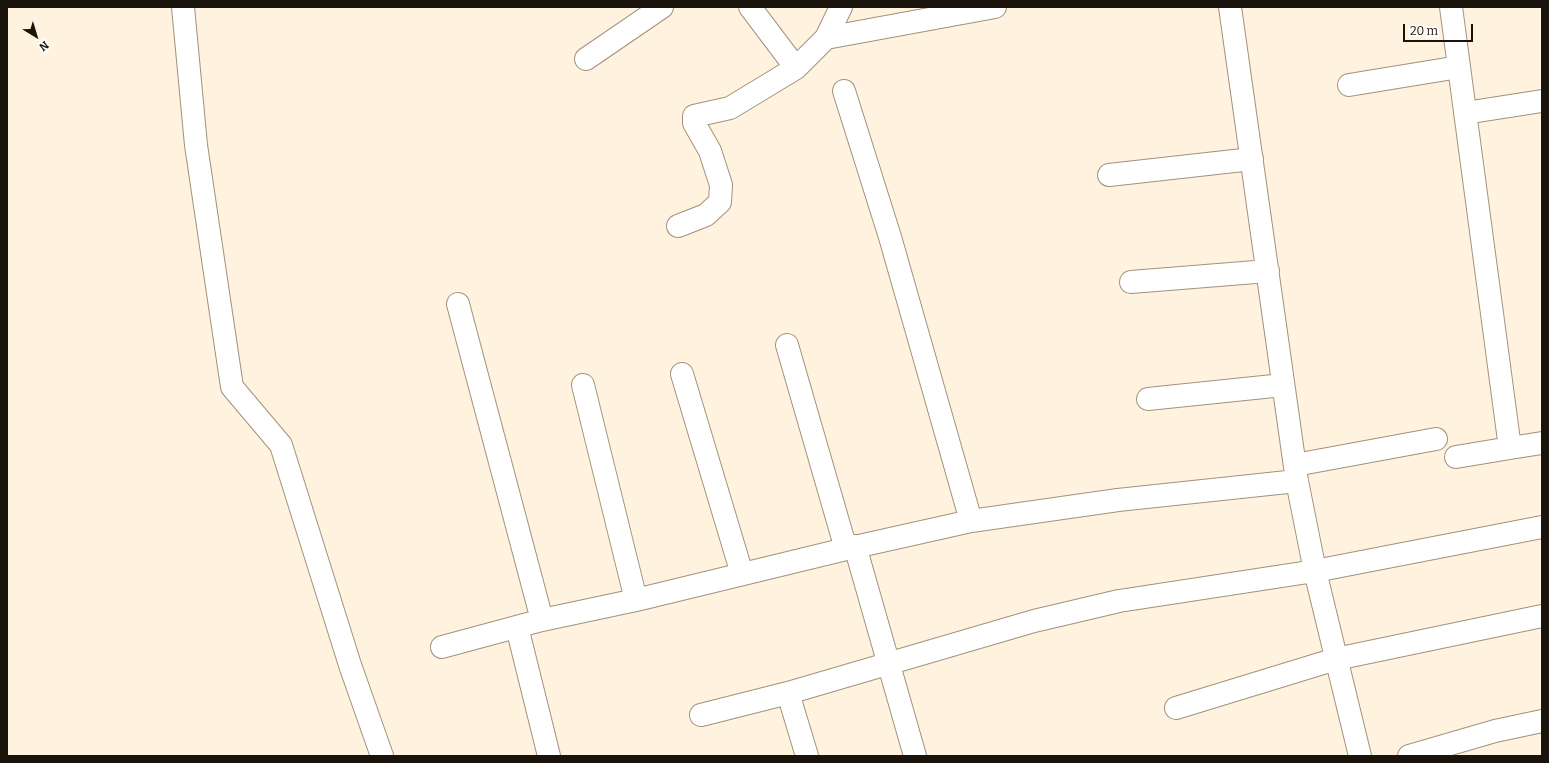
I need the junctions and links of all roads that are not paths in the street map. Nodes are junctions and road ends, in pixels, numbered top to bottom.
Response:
1 (183, 7) edge
2 (662, 7) edge
3 (750, 7) edge
4 (841, 7) edge
5 (995, 7) edge
6 (1230, 7) edge
7 (1451, 7) edge
8 (826, 38) junction
9 (586, 59) dead end
10 (1459, 67) junction
11 (796, 68) junction
12 (1349, 85) dead end
13 (844, 90) dead end
14 (1542, 101) edge
15 (1465, 113) junction
16 (1252, 159) junction
17 (1109, 175) dead end
18 (678, 226) dead end
19 (1268, 270) junction
20 (1131, 282) dead end
21 (458, 304) dead end
22 (787, 344) dead end
23 (682, 374) dead end
24 (583, 385) dead end
25 (1283, 385) junction
26 (1148, 399) dead end
27 (1436, 439) dead end
28 (1542, 443) edge
29 (1510, 448) junction
30 (1456, 458) dead end
31 (1296, 473) junction
32 (971, 521) junction
33 (1542, 527) edge
34 (850, 548) junction
35 (1316, 571) junction
36 (742, 574) junction
37 (636, 600) junction
38 (1542, 616) edge
39 (542, 620) junction
40 (518, 627) junction
41 (442, 647) dead end
42 (1336, 659) junction
43 (889, 664) junction
44 (788, 693) junction
45 (1176, 708) dead end
46 (701, 715) dead end
47 (1542, 721) edge
48 (382, 756) edge
49 (549, 756) edge
50 (807, 756) edge
51 (915, 756) edge
52 (1360, 756) edge
53 (1409, 756) edge

1 - 48 street
2 - 9 street
3 - 11 street
4 - 8 street
5 - 8 street
6 - 16 street
7 - 10 street
8 - 11 street
10 - 12 street
10 - 15 street
11 - 18 street
13 - 32 street
14 - 15 street
15 - 29 street
16 - 17 street
16 - 19 street
19 - 20 street
19 - 25 street
21 - 39 street
22 - 34 street
23 - 36 street
24 - 37 street
25 - 26 street
25 - 31 street
27 - 31 street
28 - 29 street
29 - 30 street
31 - 32 street
31 - 35 street
32 - 34 street
33 - 35 street
34 - 36 street
34 - 43 street
35 - 42 street
35 - 43 street
36 - 37 street
37 - 39 street
38 - 42 street
39 - 40 street
40 - 41 street
40 - 49 street
42 - 45 street
42 - 52 street
43 - 44 street
43 - 51 street
44 - 46 street
44 - 50 street
47 - 53 street

